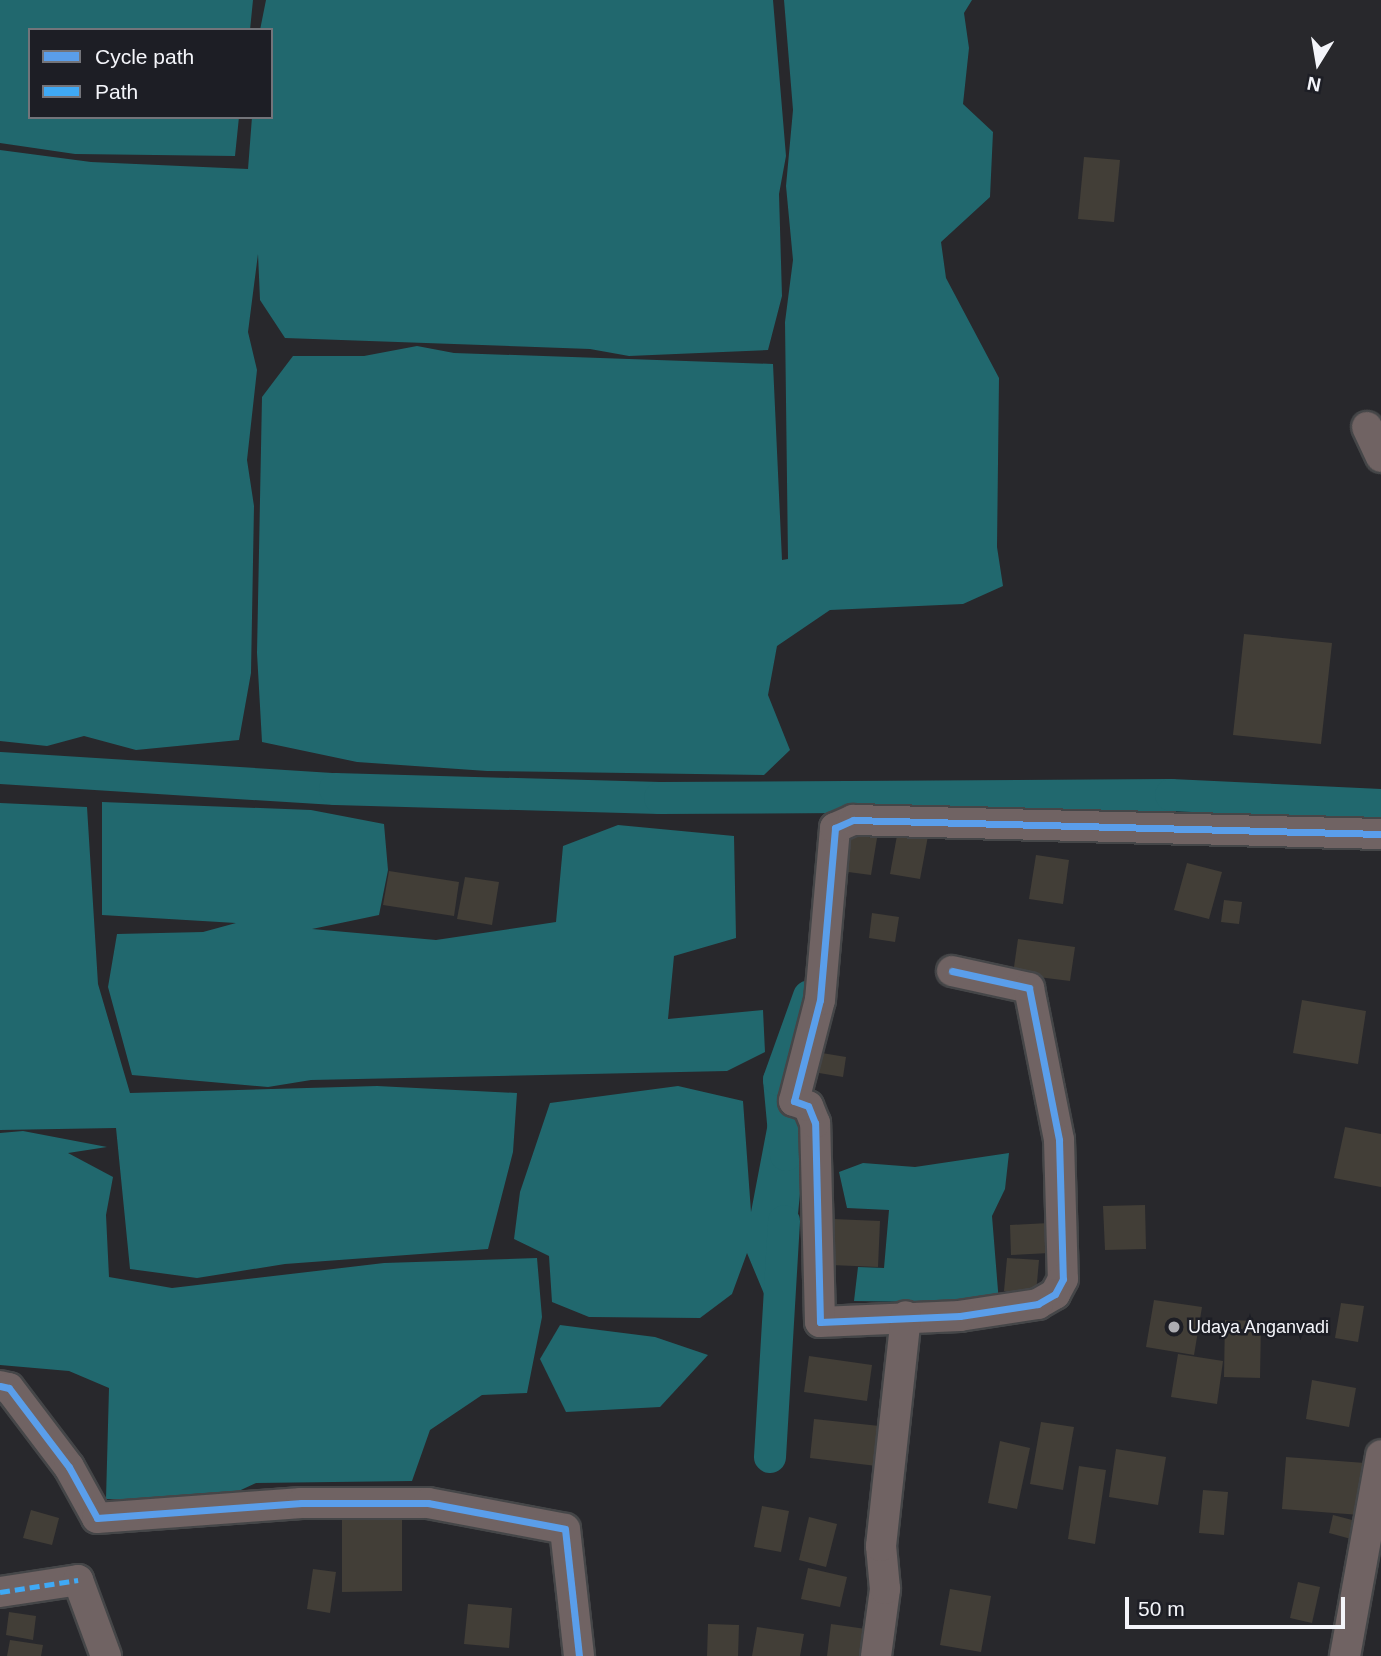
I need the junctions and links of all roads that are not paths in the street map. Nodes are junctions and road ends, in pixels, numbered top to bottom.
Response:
1 (1367, 427) dead end
2 (1381, 457) edge
3 (1381, 834) edge
4 (952, 971) dead end
5 (906, 1316) junction
6 (0, 1387) edge
7 (1381, 1455) edge
8 (0, 1592) edge
9 (106, 1656) edge
10 (579, 1656) edge
11 (876, 1656) edge
12 (1345, 1656) edge

1 - 2 street
3 - 5 street
4 - 5 street
5 - 11 street
6 - 10 street
7 - 12 street
8 - 9 street

